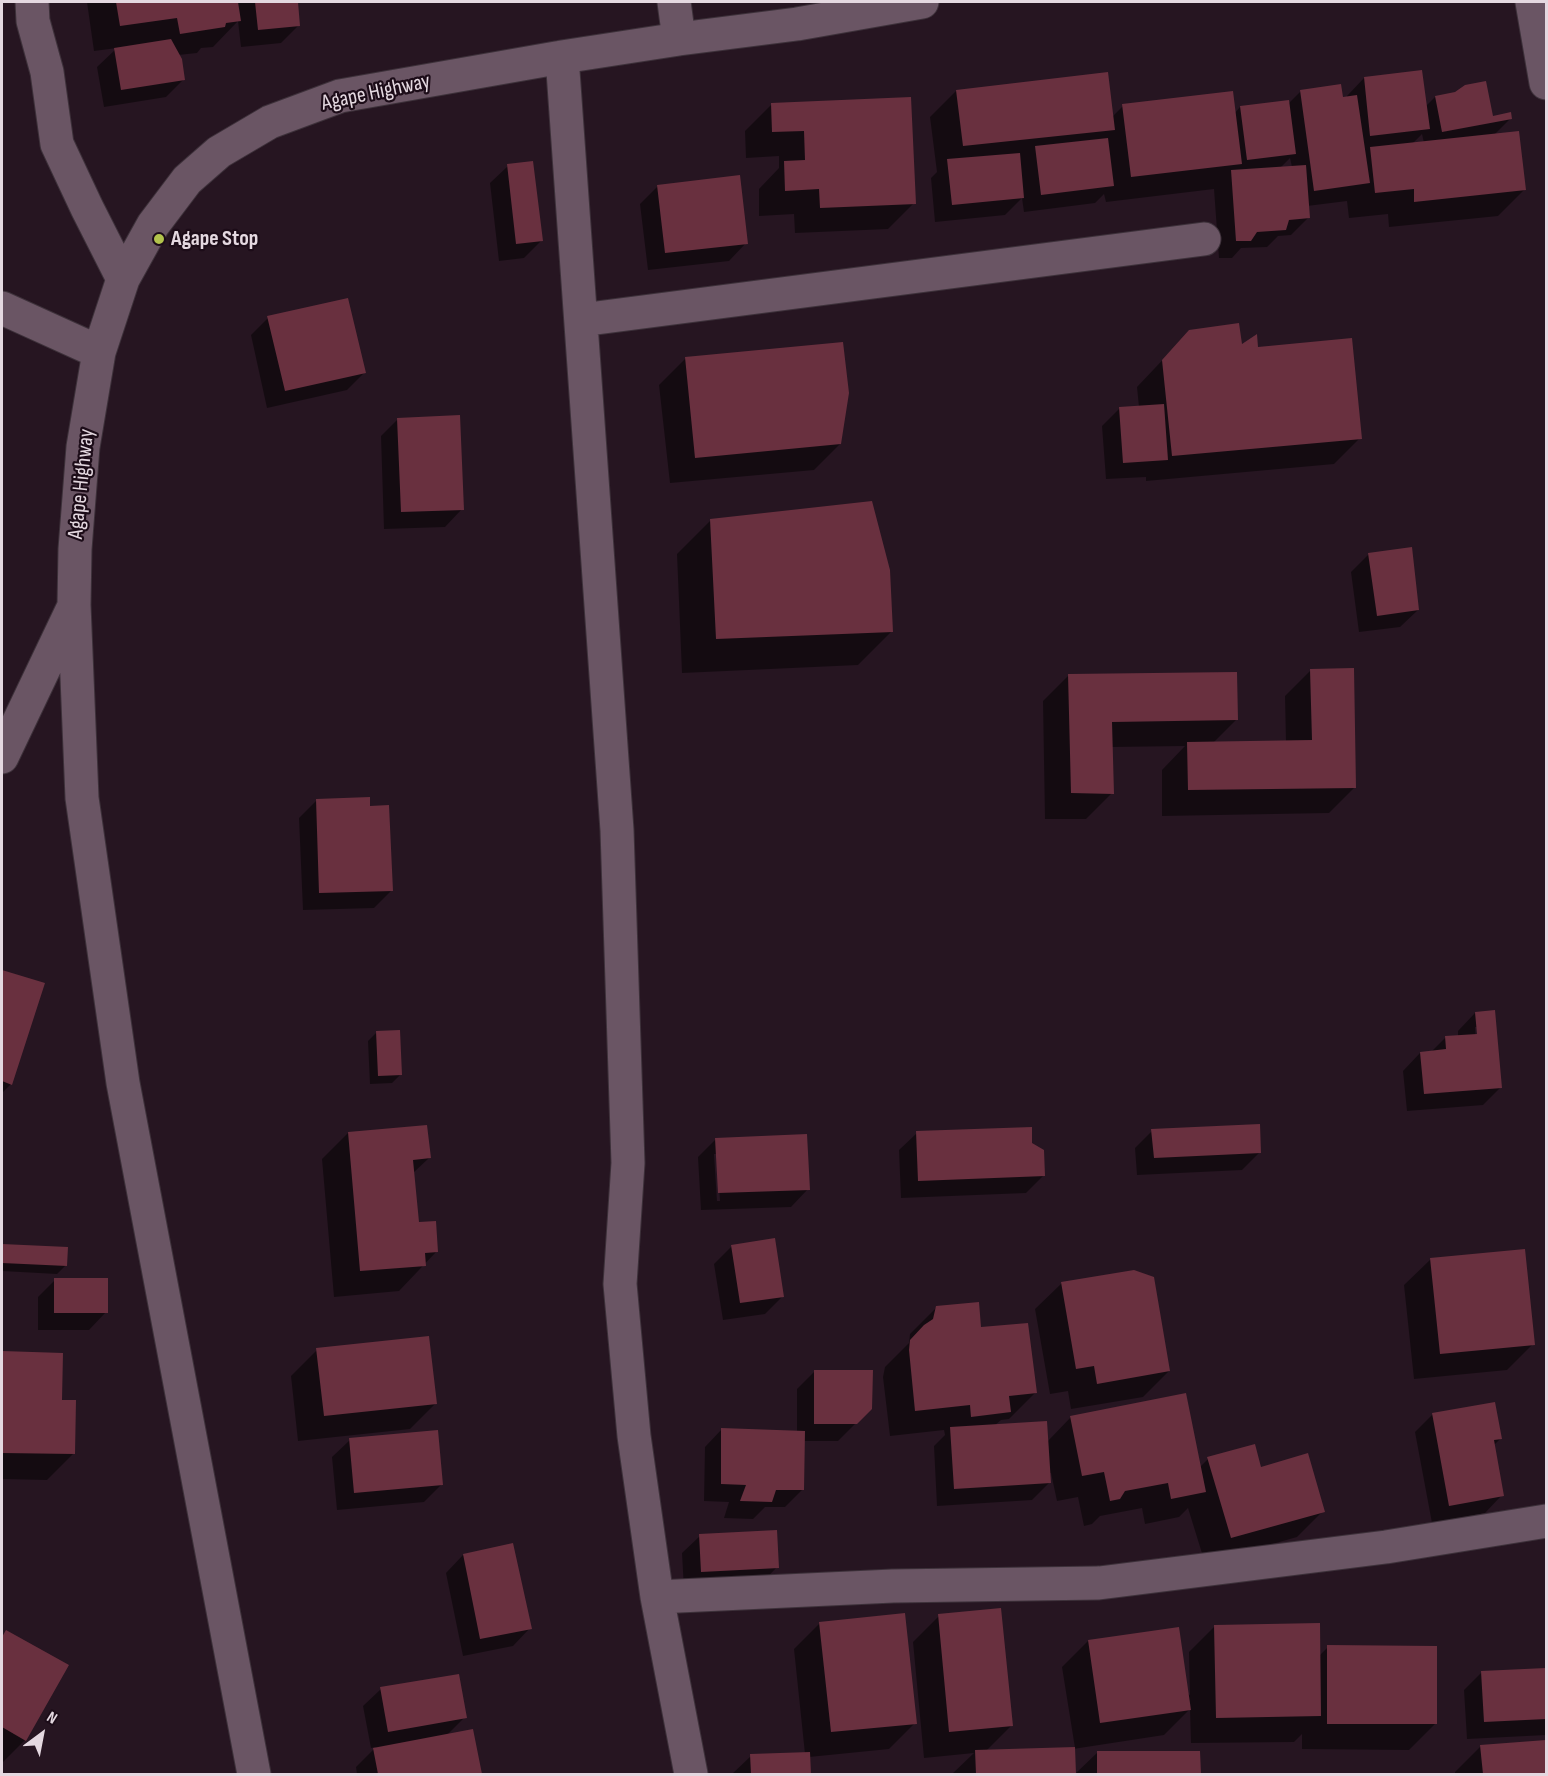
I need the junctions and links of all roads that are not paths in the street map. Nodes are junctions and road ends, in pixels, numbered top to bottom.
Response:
1 (32, 2) edge
2 (674, 2) edge
3 (922, 2) edge
4 (1532, 2) edge
5 (680, 39) junction
6 (562, 57) junction
7 (1546, 83) edge
8 (1204, 239) dead end
9 (123, 279) junction
10 (2, 308) edge
11 (580, 320) junction
12 (99, 352) junction
13 (74, 605) junction
14 (2, 757) edge
15 (1546, 1521) edge
16 (657, 1597) junction
17 (255, 1774) edge
18 (691, 1774) edge

1 - 9 street
2 - 5 street
3 - 5 street, Agape Highway
4 - 7 street
5 - 6 street, Agape Highway
6 - 9 street, Agape Highway
6 - 11 street
8 - 11 street
9 - 12 street, Agape Highway
10 - 12 street
11 - 16 street
12 - 13 street, Agape Highway
13 - 14 street
13 - 17 street, Agape Highway
15 - 16 street
16 - 18 street

